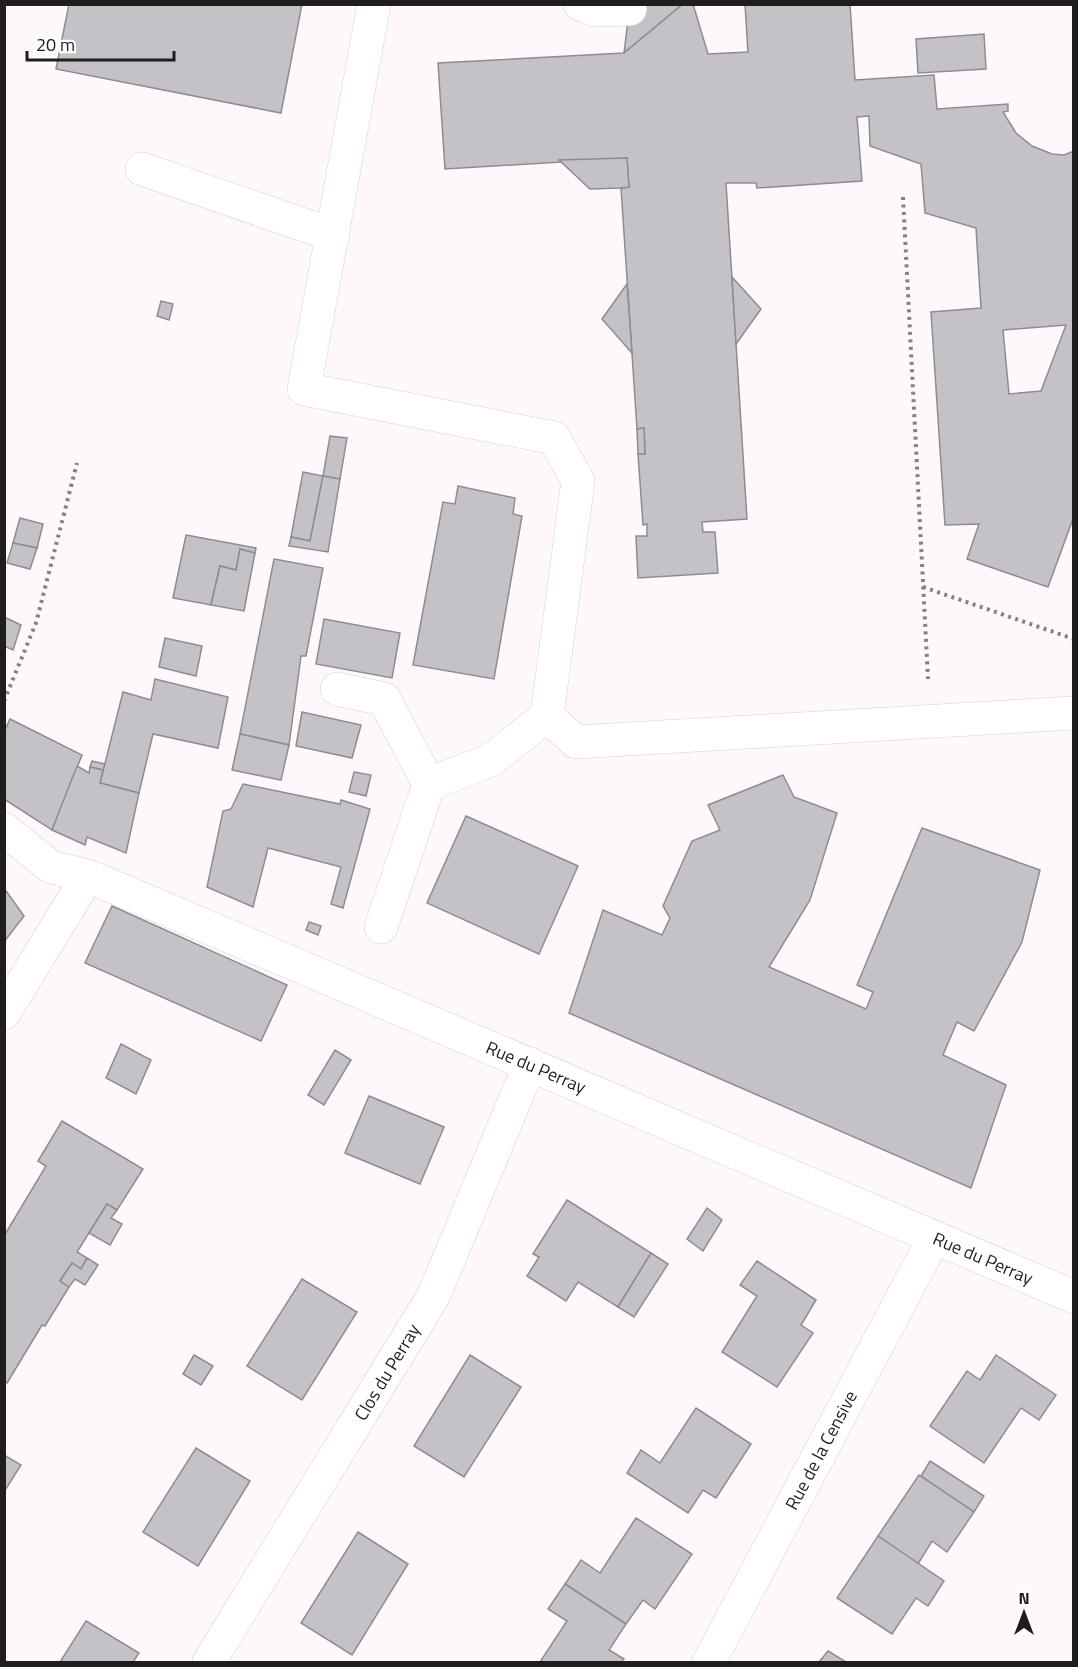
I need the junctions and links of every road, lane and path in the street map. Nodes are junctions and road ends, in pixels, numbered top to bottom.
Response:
1 (374, 4) edge
2 (580, 4) edge
3 (630, 9) dead end
4 (142, 169) dead end
5 (903, 197) dead end
6 (333, 235) junction
7 (77, 463) dead end
8 (923, 586) junction
9 (1074, 639) edge
10 (338, 689) dead end
11 (4, 701) edge
12 (1074, 713) edge
13 (547, 716) junction
14 (930, 722) junction
15 (429, 784) junction
16 (4, 829) edge
17 (88, 876) junction
18 (381, 927) dead end
19 (4, 1013) edge
20 (530, 1064) junction
21 (934, 1238) junction
22 (1074, 1297) edge
23 (209, 1662) edge
24 (709, 1662) edge

1 - 6 street
2 - 3 street
4 - 6 street
5 - 8 path
6 - 13 street
7 - 11 path
8 - 9 path
8 - 14 path
10 - 15 street
12 - 14 street
13 - 14 street
13 - 15 street
15 - 18 street
16 - 17 street, Rue du Perray
17 - 19 street
17 - 20 street, Rue du Perray
20 - 21 street, Rue du Perray
20 - 23 street, Clos du Perray
21 - 22 street, Rue du Perray
21 - 24 street, Rue de la Censive

